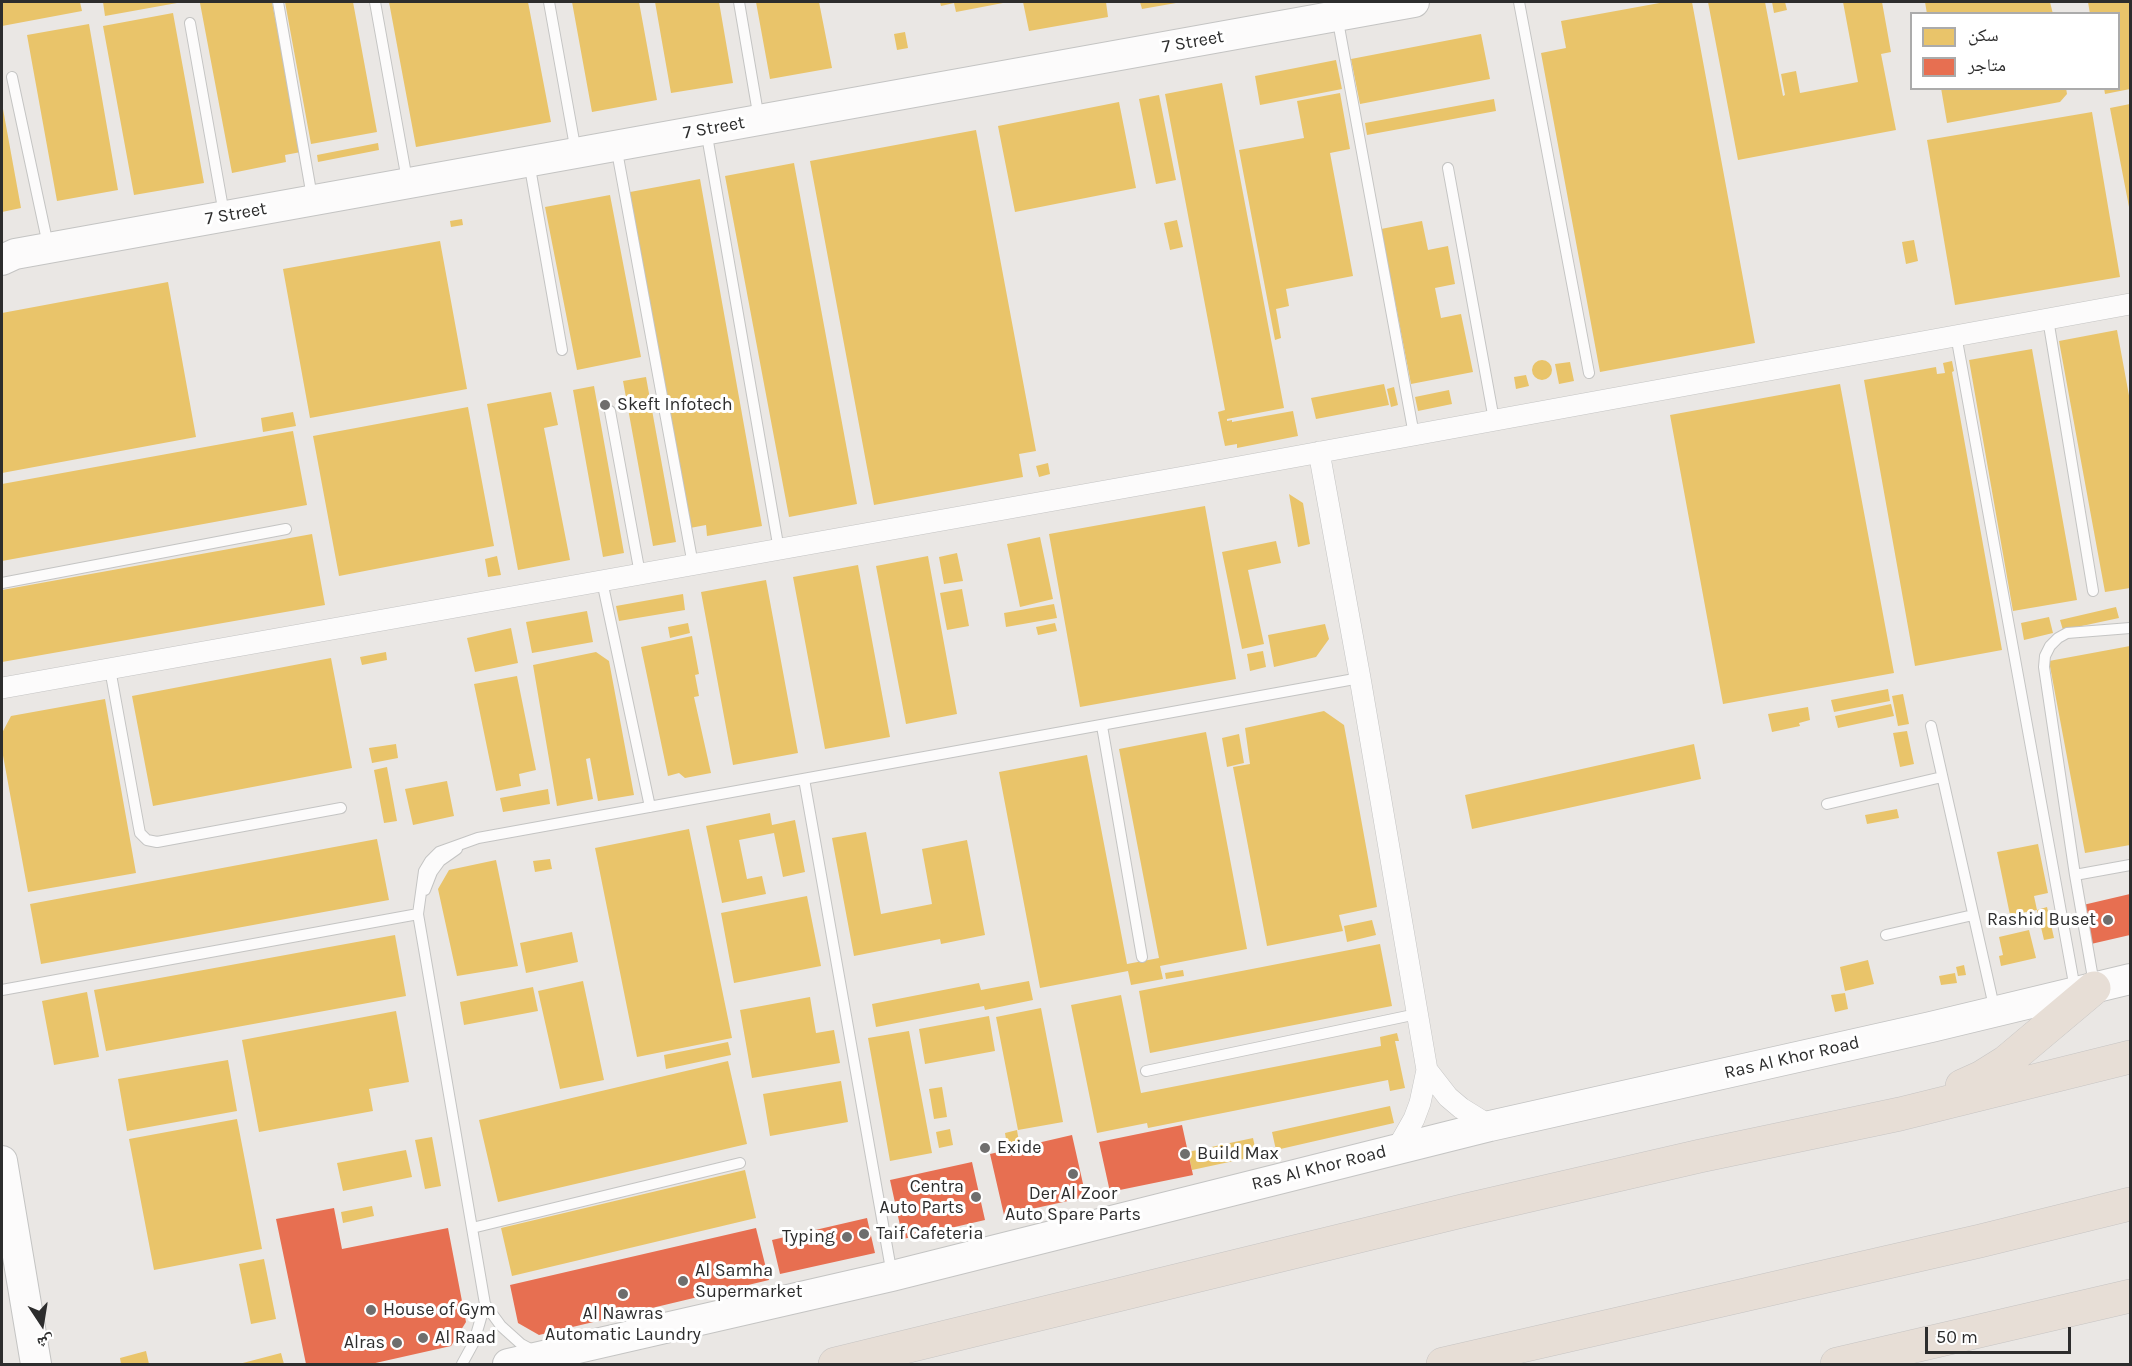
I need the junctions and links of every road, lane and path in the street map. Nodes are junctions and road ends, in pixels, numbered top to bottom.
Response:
1 (278, 2) edge
2 (375, 2) edge
3 (549, 2) edge
4 (739, 2) edge
5 (1414, 2) edge
6 (1519, 2) edge
7 (1337, 15) junction
8 (190, 23) dead end
9 (12, 77) dead end
10 (759, 120) junction
11 (706, 129) junction
12 (616, 146) junction
13 (576, 153) junction
14 (528, 162) junction
15 (1448, 168) dead end
16 (408, 183) junction
17 (313, 201) junction
18 (225, 217) junction
19 (48, 248) junction
20 (6, 256) edge
21 (2130, 304) edge
22 (2048, 319) junction
23 (1956, 335) junction
24 (562, 350) dead end
25 (1589, 373) dead end
26 (610, 411) dead end
27 (1494, 420) junction
28 (1413, 435) junction
29 (1319, 452) junction
30 (286, 529) dead end
31 (779, 550) junction
32 (693, 565) junction
33 (640, 574) junction
34 (602, 581) junction
35 (2, 583) edge
36 (2093, 591) dead end
37 (2130, 628) edge
38 (110, 669) junction
39 (1360, 678) junction
40 (2, 688) edge
41 (1102, 726) junction
42 (1931, 726) dead end
43 (1942, 777) junction
44 (804, 779) junction
45 (1827, 804) dead end
46 (650, 807) junction
47 (341, 808) dead end
48 (2130, 865) edge
49 (2075, 875) junction
50 (418, 914) junction
51 (1973, 915) junction
52 (1886, 935) dead end
53 (1142, 957) dead end
54 (2130, 979) edge
55 (2, 990) edge
56 (2085, 990) junction
57 (1995, 1011) junction
58 (1417, 1014) junction
59 (2130, 1057) edge
60 (1427, 1070) junction
61 (1146, 1071) dead end
62 (1900, 1114) junction
63 (1490, 1126) junction
64 (1397, 1149) junction
65 (2, 1161) edge
66 (740, 1163) dead end
67 (2130, 1182) edge
68 (2130, 1204) edge
69 (472, 1228) junction
70 (1980, 1241) junction
71 (892, 1276) junction
72 (2130, 1296) edge
73 (485, 1304) junction
74 (545, 1356) junction
75 (36, 1365) edge
76 (462, 1365) edge
77 (508, 1365) edge
78 (835, 1365) edge
79 (1443, 1365) edge
80 (1837, 1365) edge

1 - 17 lane
2 - 16 lane
3 - 13 lane
4 - 10 lane
5 - 7 street, 7 Street
6 - 25 lane
7 - 10 street, 7 Street
7 - 28 lane
8 - 18 lane
9 - 19 lane
10 - 11 street, 7 Street
11 - 12 street, 7 Street
11 - 31 lane
12 - 13 street, 7 Street
12 - 32 lane
13 - 14 street, 7 Street
14 - 16 street, 7 Street
14 - 24 lane
15 - 27 lane
16 - 17 street, 7 Street
17 - 18 street, 7 Street
18 - 19 street, 7 Street
19 - 20 street, 7 Street
21 - 22 street
22 - 23 street
22 - 36 lane
23 - 27 street
23 - 56 lane
26 - 33 lane
27 - 28 street
28 - 29 street
29 - 31 street
29 - 39 street
30 - 35 lane
31 - 32 street
32 - 33 street
33 - 34 street
34 - 38 street
34 - 46 lane
37 - 49 lane
38 - 40 street
38 - 47 lane
39 - 41 lane
39 - 58 street
41 - 44 lane
41 - 53 lane
42 - 43 lane
43 - 45 lane
43 - 51 lane
44 - 46 lane
44 - 71 lane
46 - 50 lane
48 - 49 lane
49 - 56 lane
50 - 55 lane
50 - 69 lane
51 - 52 lane
51 - 57 lane
54 - 56 street, Ras Al Khor Road
56 - 57 street, Ras Al Khor Road
56 - 62 highway
57 - 63 street, Ras Al Khor Road
58 - 60 street
58 - 61 lane
59 - 62 highway
60 - 63 street
60 - 64 street
62 - 78 highway
63 - 64 street, Ras Al Khor Road
64 - 71 street, Ras Al Khor Road
65 - 75 street
66 - 69 lane
67 - 70 highway
68 - 70 highway
69 - 73 lane
70 - 79 highway
71 - 74 street, Ras Al Khor Road
72 - 80 highway
73 - 74 lane
73 - 76 lane
74 - 77 street, Ras Al Khor Road

